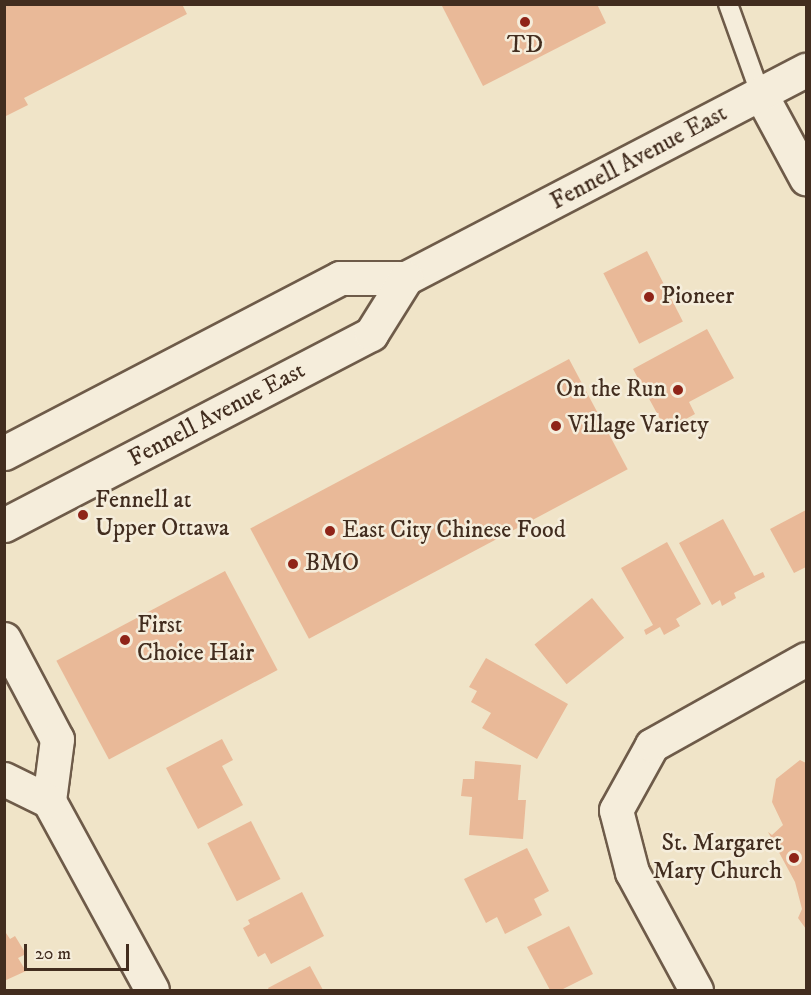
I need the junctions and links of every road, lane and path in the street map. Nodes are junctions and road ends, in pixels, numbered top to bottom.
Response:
1 (728, 4) edge
2 (807, 70) edge
3 (760, 93) junction
4 (807, 178) edge
5 (406, 278) junction
6 (4, 453) edge
7 (4, 525) edge
8 (4, 639) edge
9 (807, 659) edge
10 (4, 779) edge
11 (49, 801) junction
12 (152, 990) edge
13 (696, 990) edge

1 - 3 lane
2 - 3 main road, Fennell Avenue East
3 - 4 main road
3 - 5 main road, Fennell Avenue East
5 - 6 main road, Fennell Avenue East
5 - 7 main road, Fennell Avenue East
8 - 11 main road
9 - 13 main road
10 - 11 main road
11 - 12 main road

